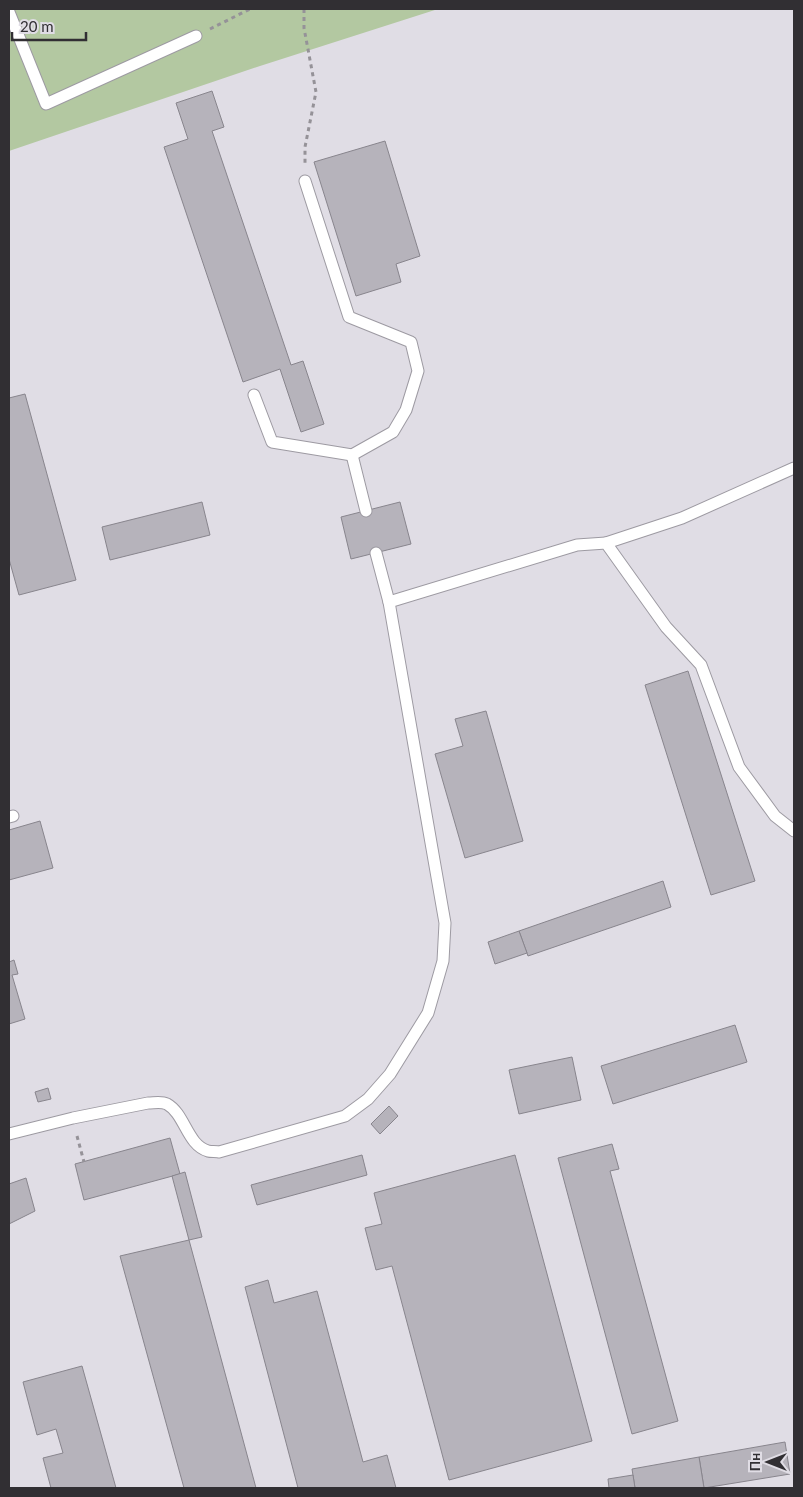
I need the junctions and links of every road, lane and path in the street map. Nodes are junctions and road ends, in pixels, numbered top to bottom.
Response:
1 (250, 9) edge
2 (304, 9) edge
3 (9, 12) edge
4 (196, 36) joint
5 (305, 181) joint
6 (254, 395) dead end
7 (352, 455) junction
8 (794, 468) edge
9 (366, 511) dead end
10 (606, 543) junction
11 (376, 553) dead end
12 (389, 602) junction
13 (794, 831) edge
14 (73, 1118) junction
15 (9, 1134) edge
16 (84, 1162) dead end

1 - 4 path
2 - 5 path
3 - 4 lane
5 - 7 lane
6 - 7 lane
7 - 9 lane
8 - 10 lane
10 - 12 lane
10 - 13 lane
11 - 12 lane
12 - 14 lane
14 - 15 lane
14 - 16 path

